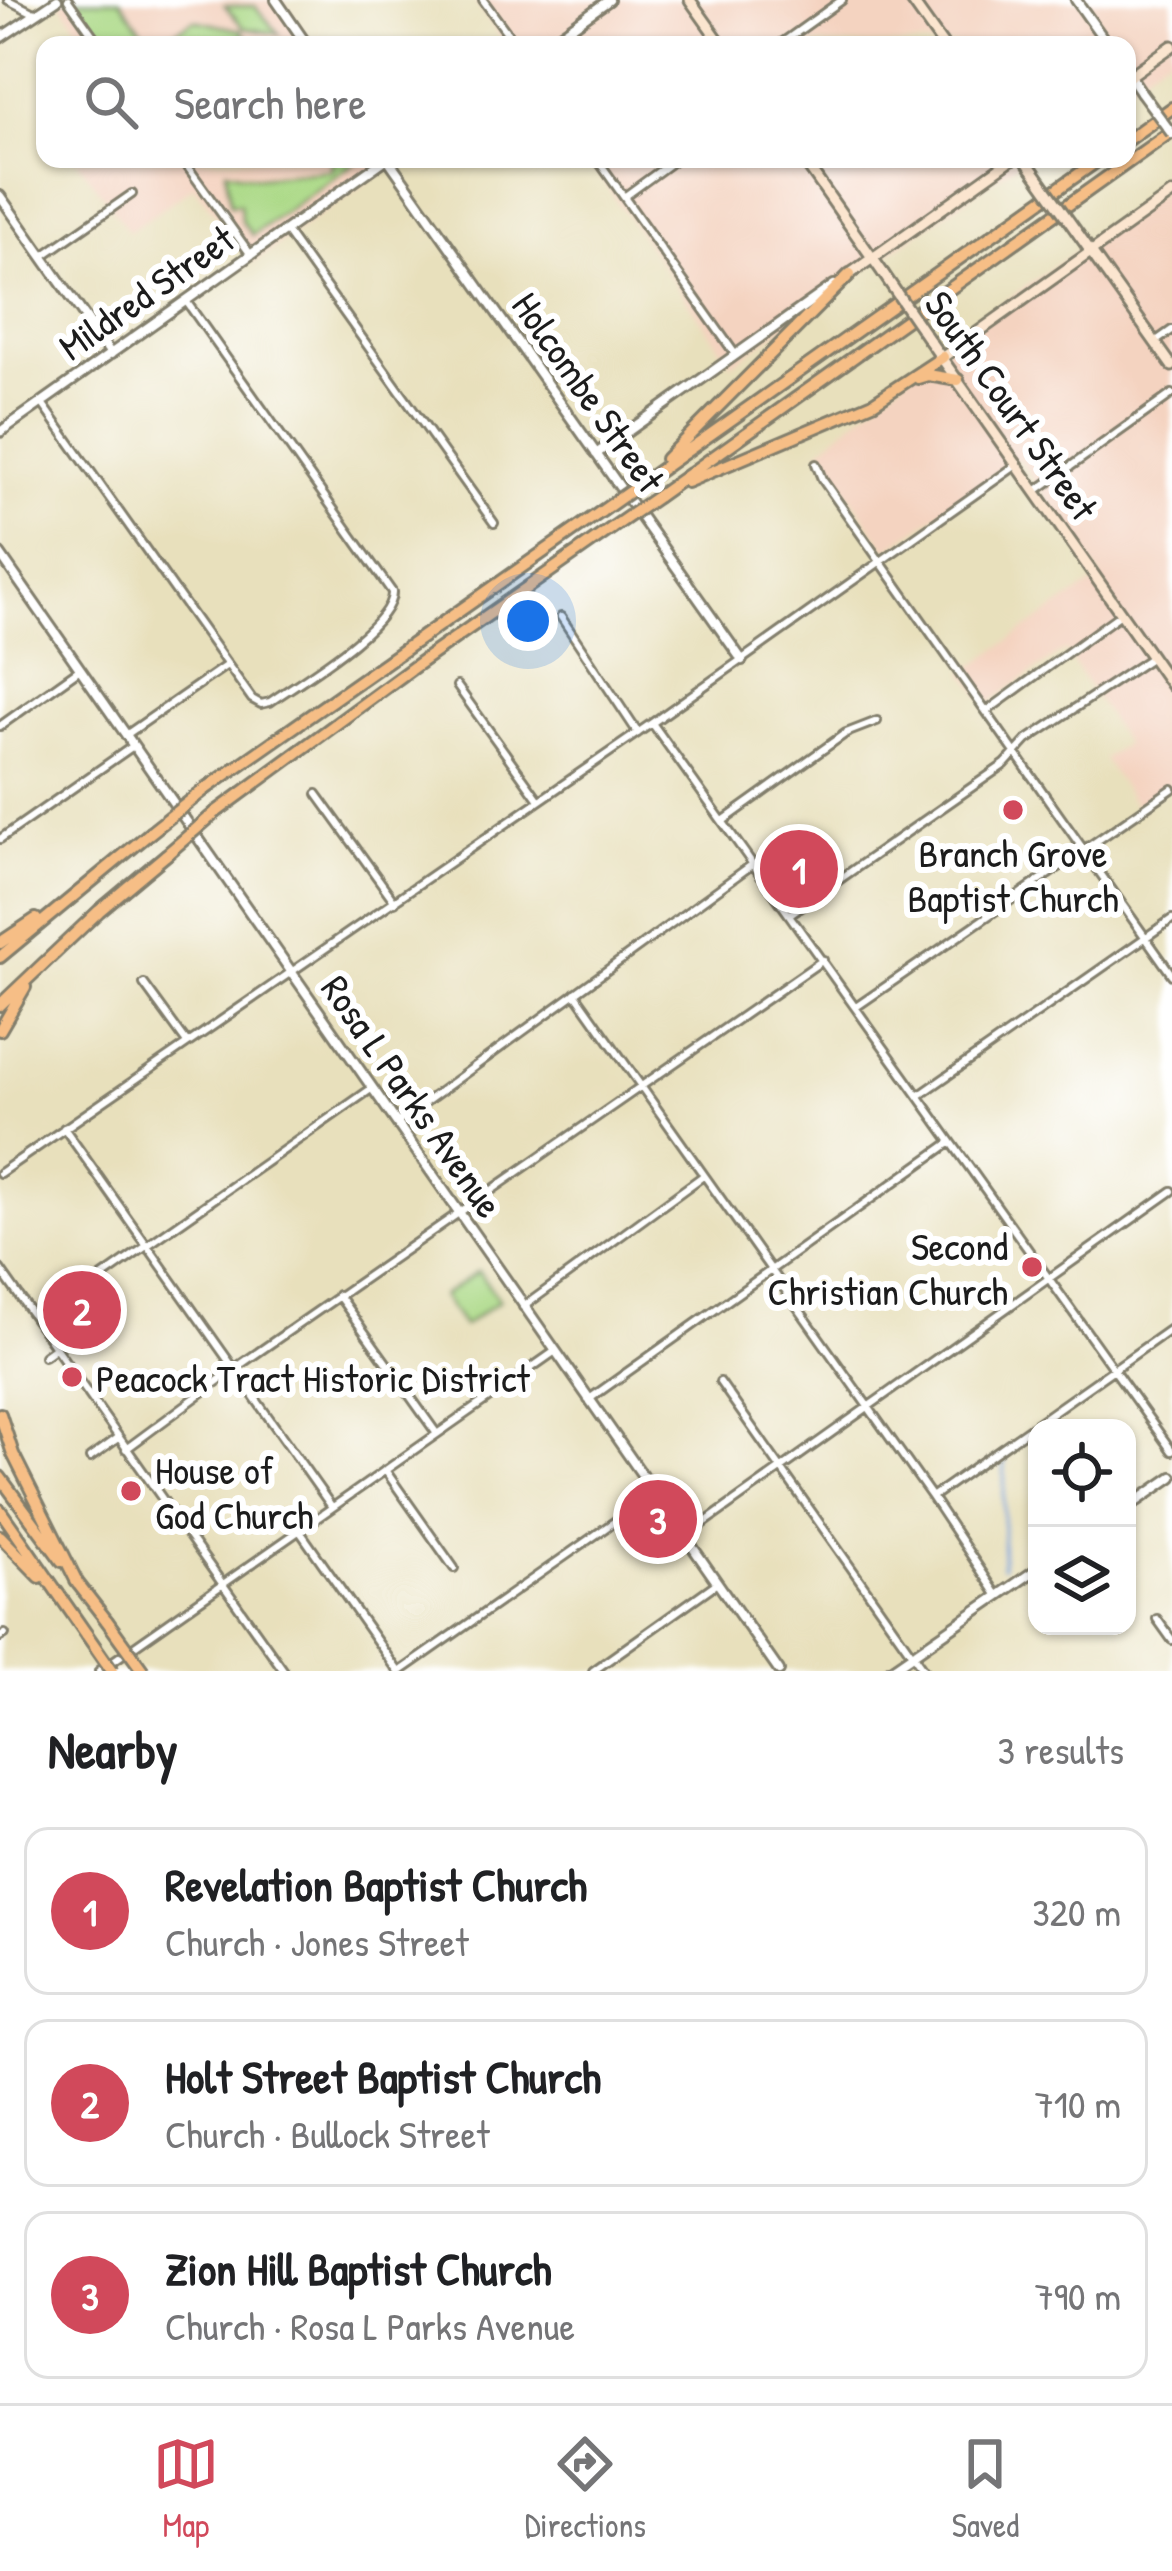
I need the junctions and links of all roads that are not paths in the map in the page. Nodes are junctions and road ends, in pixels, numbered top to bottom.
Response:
1 (8, 0) edge
2 (57, 0) edge
3 (68, 0) edge
4 (276, 0) edge
5 (483, 0) edge
6 (609, 0) edge
7 (690, 0) edge
8 (842, 0) edge
9 (911, 0) edge
10 (1076, 0) edge
11 (36, 14) junction
12 (94, 36) edge
13 (301, 36) edge
14 (509, 36) edge
15 (559, 36) edge
16 (716, 36) edge
17 (791, 36) edge
18 (937, 36) edge
19 (1102, 36) edge
20 (0, 38) edge
21 (1172, 46) edge
22 (1136, 70) edge
23 (1136, 85) edge
24 (1172, 108) edge
25 (1172, 133) edge
26 (1136, 134) edge
27 (1136, 158) edge
28 (189, 168) edge
29 (374, 168) edge
30 (393, 168) edge
31 (603, 168) edge
32 (664, 168) edge
33 (809, 168) edge
34 (999, 168) edge
35 (1031, 168) edge
36 (1087, 168) edge
37 (1122, 168) edge
38 (132, 194) dead end
39 (1172, 194) edge
40 (0, 196) edge
41 (624, 197) junction
42 (285, 230) junction
43 (1091, 252) junction
44 (251, 254) junction
45 (43, 256) junction
46 (872, 258) junction
47 (850, 274) junction
48 (186, 301) junction
49 (1172, 330) edge
50 (1155, 342) junction
51 (111, 354) junction
52 (735, 354) junction
53 (943, 358) junction
54 (1172, 366) edge
55 (914, 379) junction
56 (958, 380) junction
57 (1172, 394) edge
58 (42, 402) junction
59 (0, 432) edge
60 (596, 454) junction
61 (817, 464) dead end
62 (1018, 464) junction
63 (646, 480) junction
64 (1036, 491) junction
65 (657, 497) junction
66 (494, 523) dead end
67 (0, 554) edge
68 (881, 561) junction
69 (1122, 613) junction
70 (561, 617) dead end
71 (1152, 657) junction
72 (742, 660) junction
73 (227, 664) junction
74 (80, 669) junction
75 (457, 686) dead end
76 (1172, 686) edge
77 (987, 711) junction
78 (877, 721) dead end
79 (652, 723) junction
80 (0, 726) edge
81 (638, 733) junction
82 (126, 735) junction
83 (134, 746) junction
84 (1016, 753) junction
85 (1172, 789) edge
86 (317, 794) dead end
87 (540, 802) junction
88 (723, 821) junction
89 (0, 839) edge
90 (1083, 848) junction
91 (753, 864) junction
92 (74, 895) junction
93 (395, 902) junction
94 (790, 914) junction
95 (1172, 919) edge
96 (1146, 937) junction
97 (0, 943) edge
98 (0, 957) edge
99 (823, 960) junction
100 (290, 972) junction
101 (32, 973) junction
102 (1172, 975) edge
103 (144, 984) dead end
104 (575, 993) junction
105 (0, 1006) edge
106 (856, 1007) junction
107 (0, 1030) edge
108 (187, 1042) junction
109 (641, 1085) junction
110 (371, 1089) junction
111 (920, 1095) junction
112 (395, 1124) junction
113 (64, 1128) junction
114 (952, 1142) junction
115 (0, 1173) edge
116 (703, 1176) junction
117 (1172, 1192) edge
118 (458, 1213) junction
119 (147, 1245) junction
120 (0, 1269) edge
121 (770, 1271) junction
122 (1049, 1279) junction
123 (338, 1295) junction
124 (523, 1307) junction
125 (38, 1322) junction
126 (1172, 1328) edge
127 (55, 1348) junction
128 (554, 1352) junction
129 (44, 1356) dead end
130 (234, 1369) junction
131 (1114, 1369) junction
132 (720, 1382) dead end
133 (588, 1400) junction
134 (867, 1408) junction
135 (0, 1414) edge
136 (437, 1434) junction
137 (118, 1438) junction
138 (126, 1449) junction
139 (1172, 1451) edge
140 (90, 1458) dead end
141 (781, 1468) junction
142 (385, 1470) junction
143 (0, 1477) edge
144 (1172, 1477) edge
145 (654, 1494) junction
146 (932, 1497) junction
147 (1136, 1502) edge
148 (332, 1507) junction
149 (0, 1510) edge
150 (299, 1530) junction
151 (0, 1537) edge
152 (685, 1537) junction
153 (454, 1568) dead end
154 (1028, 1575) edge
155 (717, 1583) junction
156 (78, 1584) junction
157 (221, 1584) junction
158 (998, 1596) junction
159 (63, 1601) junction
160 (1157, 1618) dead end
161 (1172, 1640) edge
162 (913, 1654) junction
163 (99, 1671) edge
164 (112, 1671) edge
165 (143, 1671) edge
166 (284, 1671) edge
167 (400, 1671) edge
168 (593, 1671) edge
169 (779, 1671) edge
170 (889, 1671) edge
171 (924, 1671) edge

1 - 11 street
2 - 11 street
3 - 12 street
4 - 13 street
5 - 14 street
6 - 15 street
7 - 16 main road
8 - 17 street
9 - 18 main road
10 - 19 street
11 - 20 street
21 - 22 main road
23 - 25 street, bridge
24 - 26 highway
25 - 27 highway
28 - 44 street
29 - 42 street, Mildred Street
30 - 60 street, Holcombe Street
31 - 41 street
32 - 41 street
33 - 46 main road, South Court Street
34 - 46 main road
35 - 43 main road, bridge
36 - 63 highway
37 - 65 highway
38 - 45 street
39 - 43 main road
40 - 45 street
41 - 52 street
42 - 44 street, Mildred Street
42 - 66 street
43 - 50 main road
43 - 53 main road
44 - 48 street, Mildred Street
45 - 51 street
46 - 47 main road
46 - 53 main road, South Court Street, bridge
47 - 52 street
47 - 63 highway
48 - 51 street, Mildred Street
48 - 73 street
49 - 50 street
50 - 54 main road
51 - 58 street, Mildred Street
52 - 60 street
53 - 55 highway
53 - 56 main road, South Court Street
55 - 56 highway
55 - 65 highway
56 - 62 main road, South Court Street
57 - 64 street
58 - 59 street, Mildred Street
58 - 73 street
60 - 72 street, Holcombe Street
61 - 68 street
62 - 64 main road, South Court Street
62 - 68 street
63 - 92 highway, bridge
64 - 69 main road, South Court Street
65 - 101 highway, bridge
67 - 74 street, Rosa L Parks Avenue
68 - 72 street
68 - 77 street
69 - 71 main road, South Court Street
69 - 77 street
70 - 81 street
71 - 76 main road, South Court Street
71 - 84 street
72 - 79 street
73 - 82 street
74 - 80 street
74 - 82 street, Rosa L Parks Avenue
75 - 87 street
77 - 84 street
78 - 88 street
79 - 81 street
79 - 88 street
81 - 87 street
82 - 83 street, Rosa L Parks Avenue
83 - 89 street
83 - 100 street, Rosa L Parks Avenue
84 - 90 street
84 - 94 street
85 - 90 street
86 - 93 street
87 - 93 street
88 - 91 street
90 - 96 street
90 - 106 street
91 - 94 street
91 - 104 street
92 - 97 highway
92 - 98 highway
93 - 100 street
94 - 99 street
95 - 96 street
96 - 102 street
96 - 111 street
99 - 106 street
99 - 109 street
100 - 108 street
100 - 110 street, Rosa L Parks Avenue
101 - 105 highway
101 - 107 highway
103 - 108 street
104 - 109 street
104 - 112 street
106 - 111 street
108 - 113 street
109 - 116 street
109 - 118 street
110 - 112 street, Rosa L Parks Avenue
110 - 119 street
111 - 114 street
112 - 118 street, Rosa L Parks Avenue
113 - 115 street
113 - 119 street
114 - 121 street
114 - 122 street
116 - 121 street
116 - 124 street
117 - 122 street
118 - 123 street
118 - 124 street, Rosa L Parks Avenue
119 - 125 street
119 - 130 street
120 - 125 street
121 - 133 street
121 - 134 street
122 - 131 street
122 - 134 street
123 - 130 street
123 - 136 street
124 - 128 street, Rosa L Parks Avenue
125 - 127 street
126 - 131 street
127 - 129 street
127 - 137 street
128 - 133 street, Rosa L Parks Avenue
128 - 136 street
130 - 138 street
130 - 148 street
131 - 139 street
131 - 146 street
132 - 141 street
133 - 145 street, Rosa L Parks Avenue
134 - 141 street
134 - 146 street
135 - 156 highway
136 - 142 street
137 - 138 street
137 - 140 street
138 - 157 street
141 - 152 street
141 - 162 street
142 - 148 street
142 - 153 street
143 - 156 highway
144 - 147 street
145 - 152 street, Rosa L Parks Avenue
145 - 167 street
146 - 158 street
148 - 150 street
149 - 159 highway
150 - 157 street
150 - 167 street
151 - 159 highway
152 - 155 street, Rosa L Parks Avenue
154 - 158 street
155 - 168 street
155 - 169 street, Rosa L Parks Avenue
156 - 165 highway, bridge
157 - 163 street
157 - 166 street
158 - 162 street
159 - 164 highway, bridge
160 - 161 street
162 - 170 street
162 - 171 street

